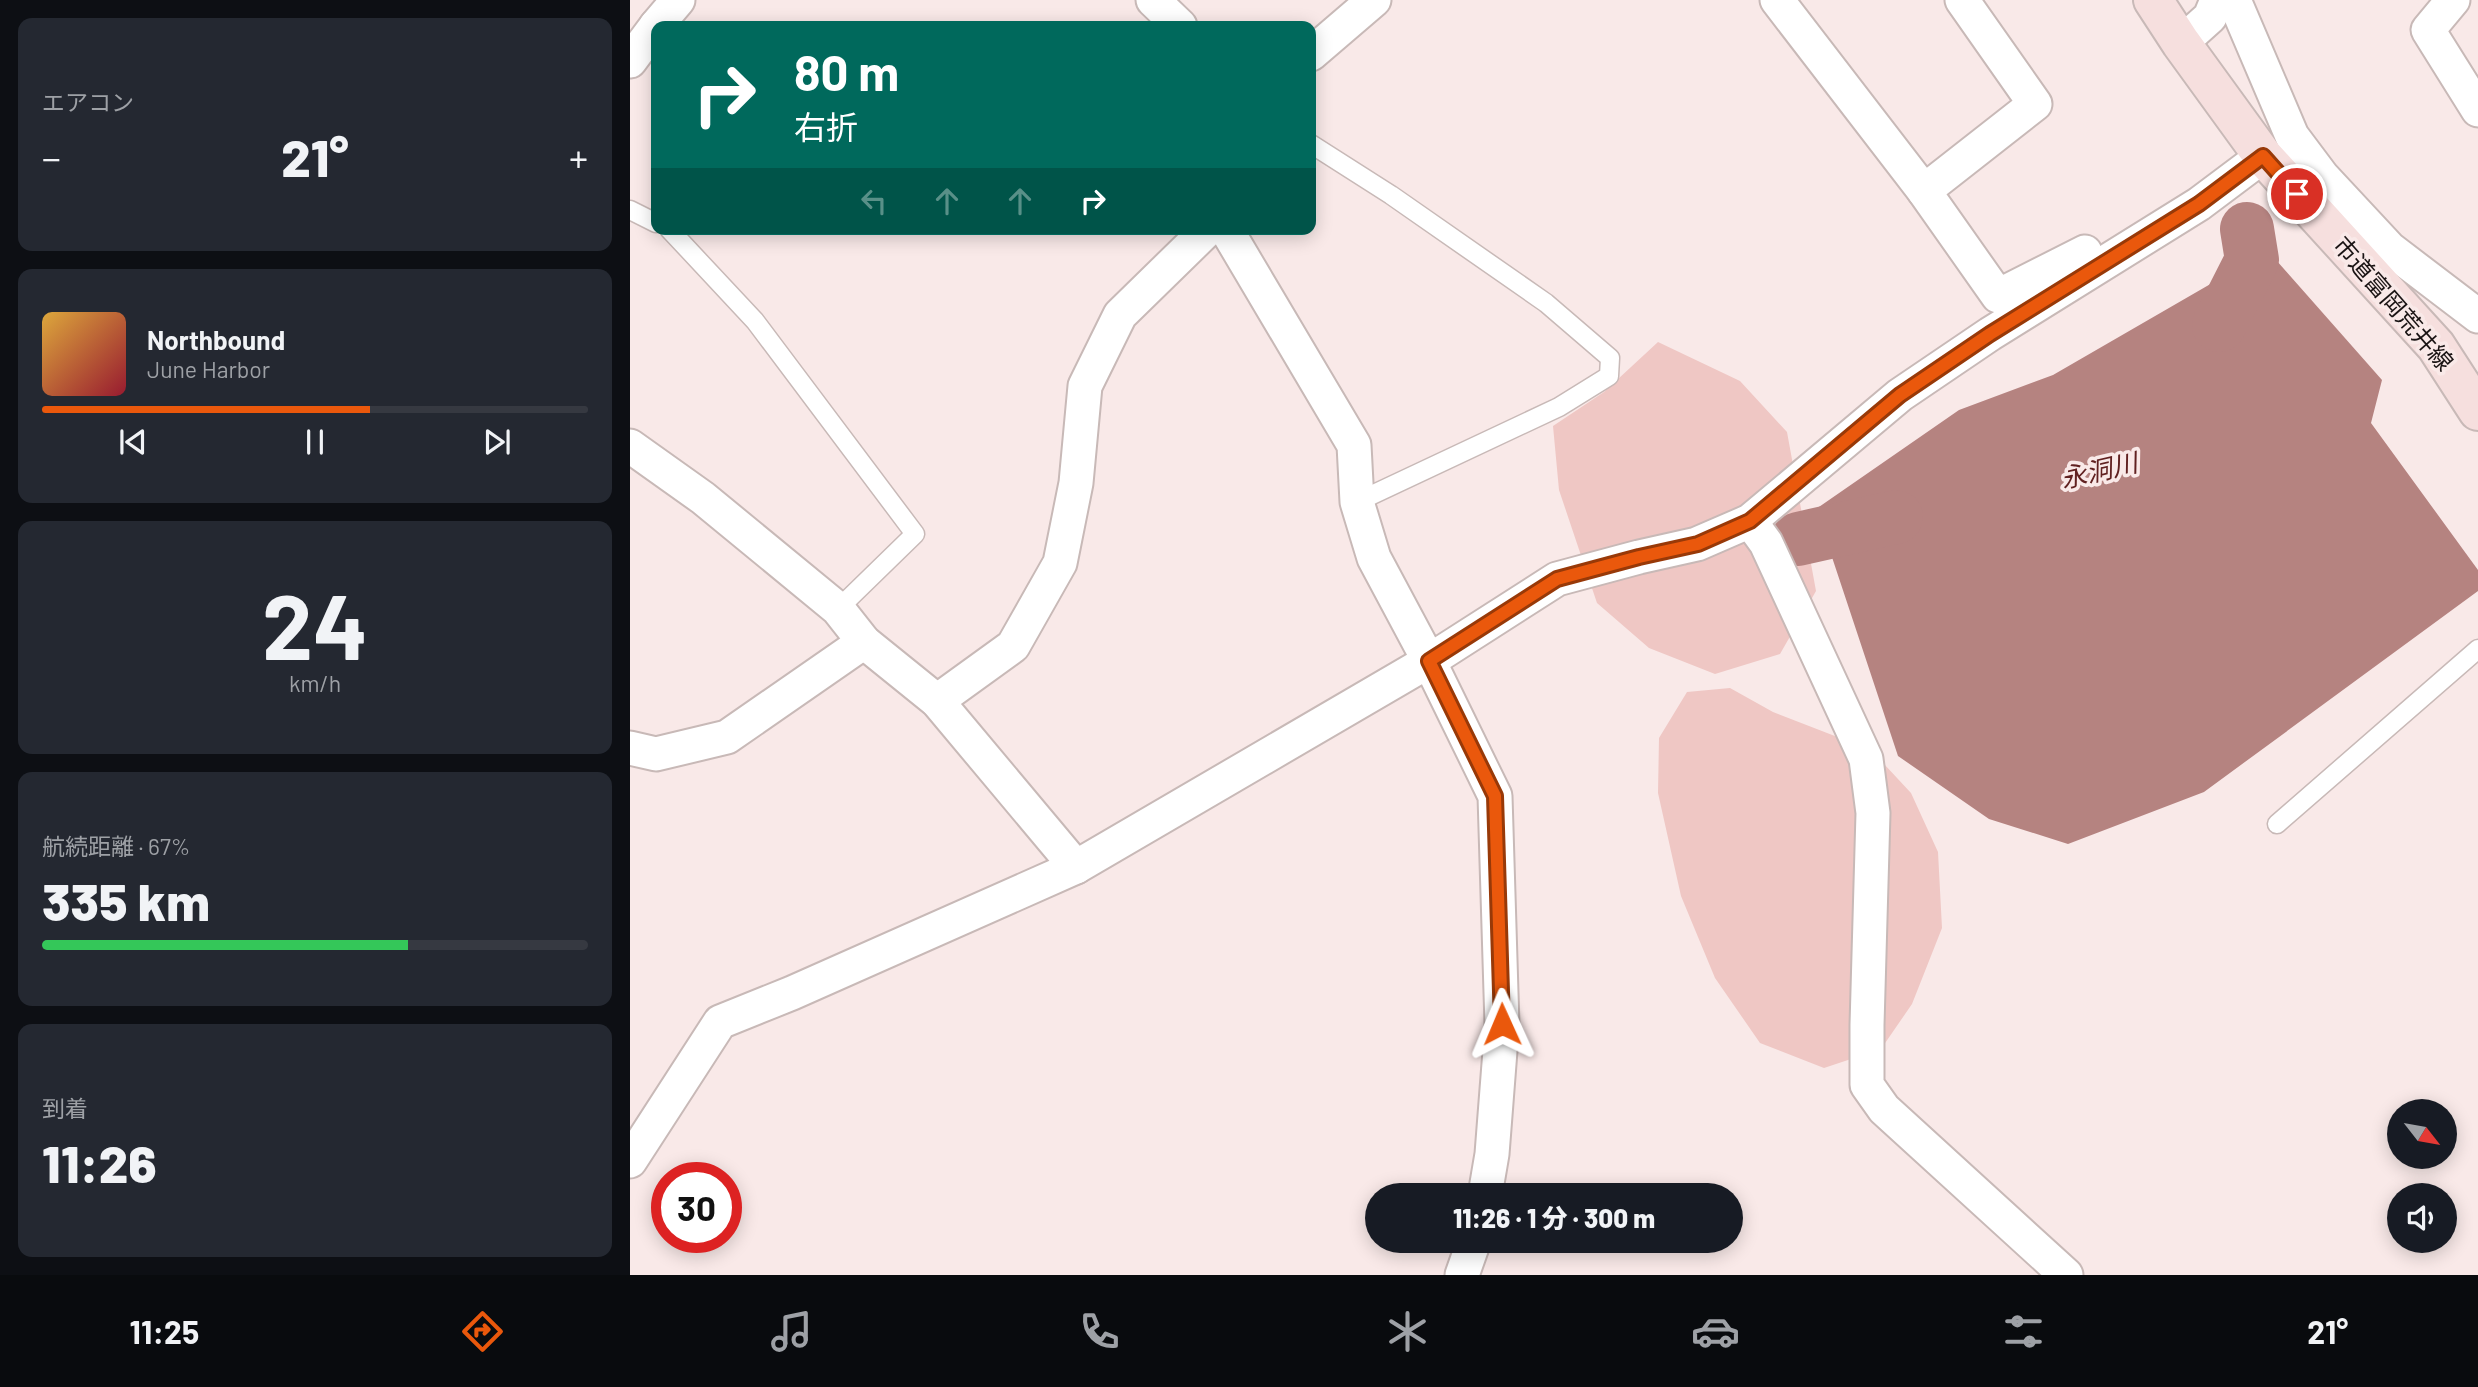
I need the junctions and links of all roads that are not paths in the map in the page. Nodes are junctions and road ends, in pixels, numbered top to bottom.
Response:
1 (678, 0) edge
2 (1374, 0) edge
3 (1777, 0) edge
4 (1962, 0) edge
5 (2153, 0) edge
6 (2217, 0) edge
7 (2234, 0) edge
8 (2453, 0) edge
9 (1155, 1) edge
10 (660, 21) edge
11 (1175, 21) edge
12 (651, 33) edge
13 (2181, 43) junction
14 (1316, 50) edge
15 (630, 61) edge
16 (2478, 110) edge
17 (1316, 147) edge
18 (2263, 156) junction
19 (1924, 191) junction
20 (2199, 204) junction
21 (630, 210) edge
22 (651, 220) edge
23 (675, 235) edge
24 (1202, 235) edge
25 (1230, 235) edge
26 (2478, 316) edge
27 (2478, 411) edge
28 (630, 446) edge
29 (1357, 502) junction
30 (1750, 521) junction
31 (838, 609) junction
32 (864, 642) junction
33 (2478, 649) edge
34 (1429, 661) junction
35 (937, 701) junction
36 (630, 748) edge
37 (2277, 824) dead end
38 (1076, 867) junction
39 (630, 1161) edge
40 (1487, 1183) edge
41 (1470, 1253) edge
42 (1462, 1275) edge
43 (2066, 1275) edge

1 - 10 street
2 - 14 street
3 - 19 street
4 - 19 street
5 - 13 street, 市道富岡荒井線
6 - 13 street
7 - 26 street
8 - 16 street
9 - 11 street
12 - 15 street
13 - 18 street, 市道富岡荒井線
17 - 29 lane
18 - 20 street
18 - 27 street, 市道富岡荒井線
19 - 20 street
20 - 30 street
21 - 22 lane
23 - 31 lane
24 - 35 street
25 - 29 street
28 - 31 street
29 - 34 street
30 - 34 street
30 - 43 street
31 - 32 street
32 - 35 street
32 - 36 street
33 - 37 lane
34 - 38 street
34 - 40 street
35 - 38 street
38 - 39 street
41 - 42 street

